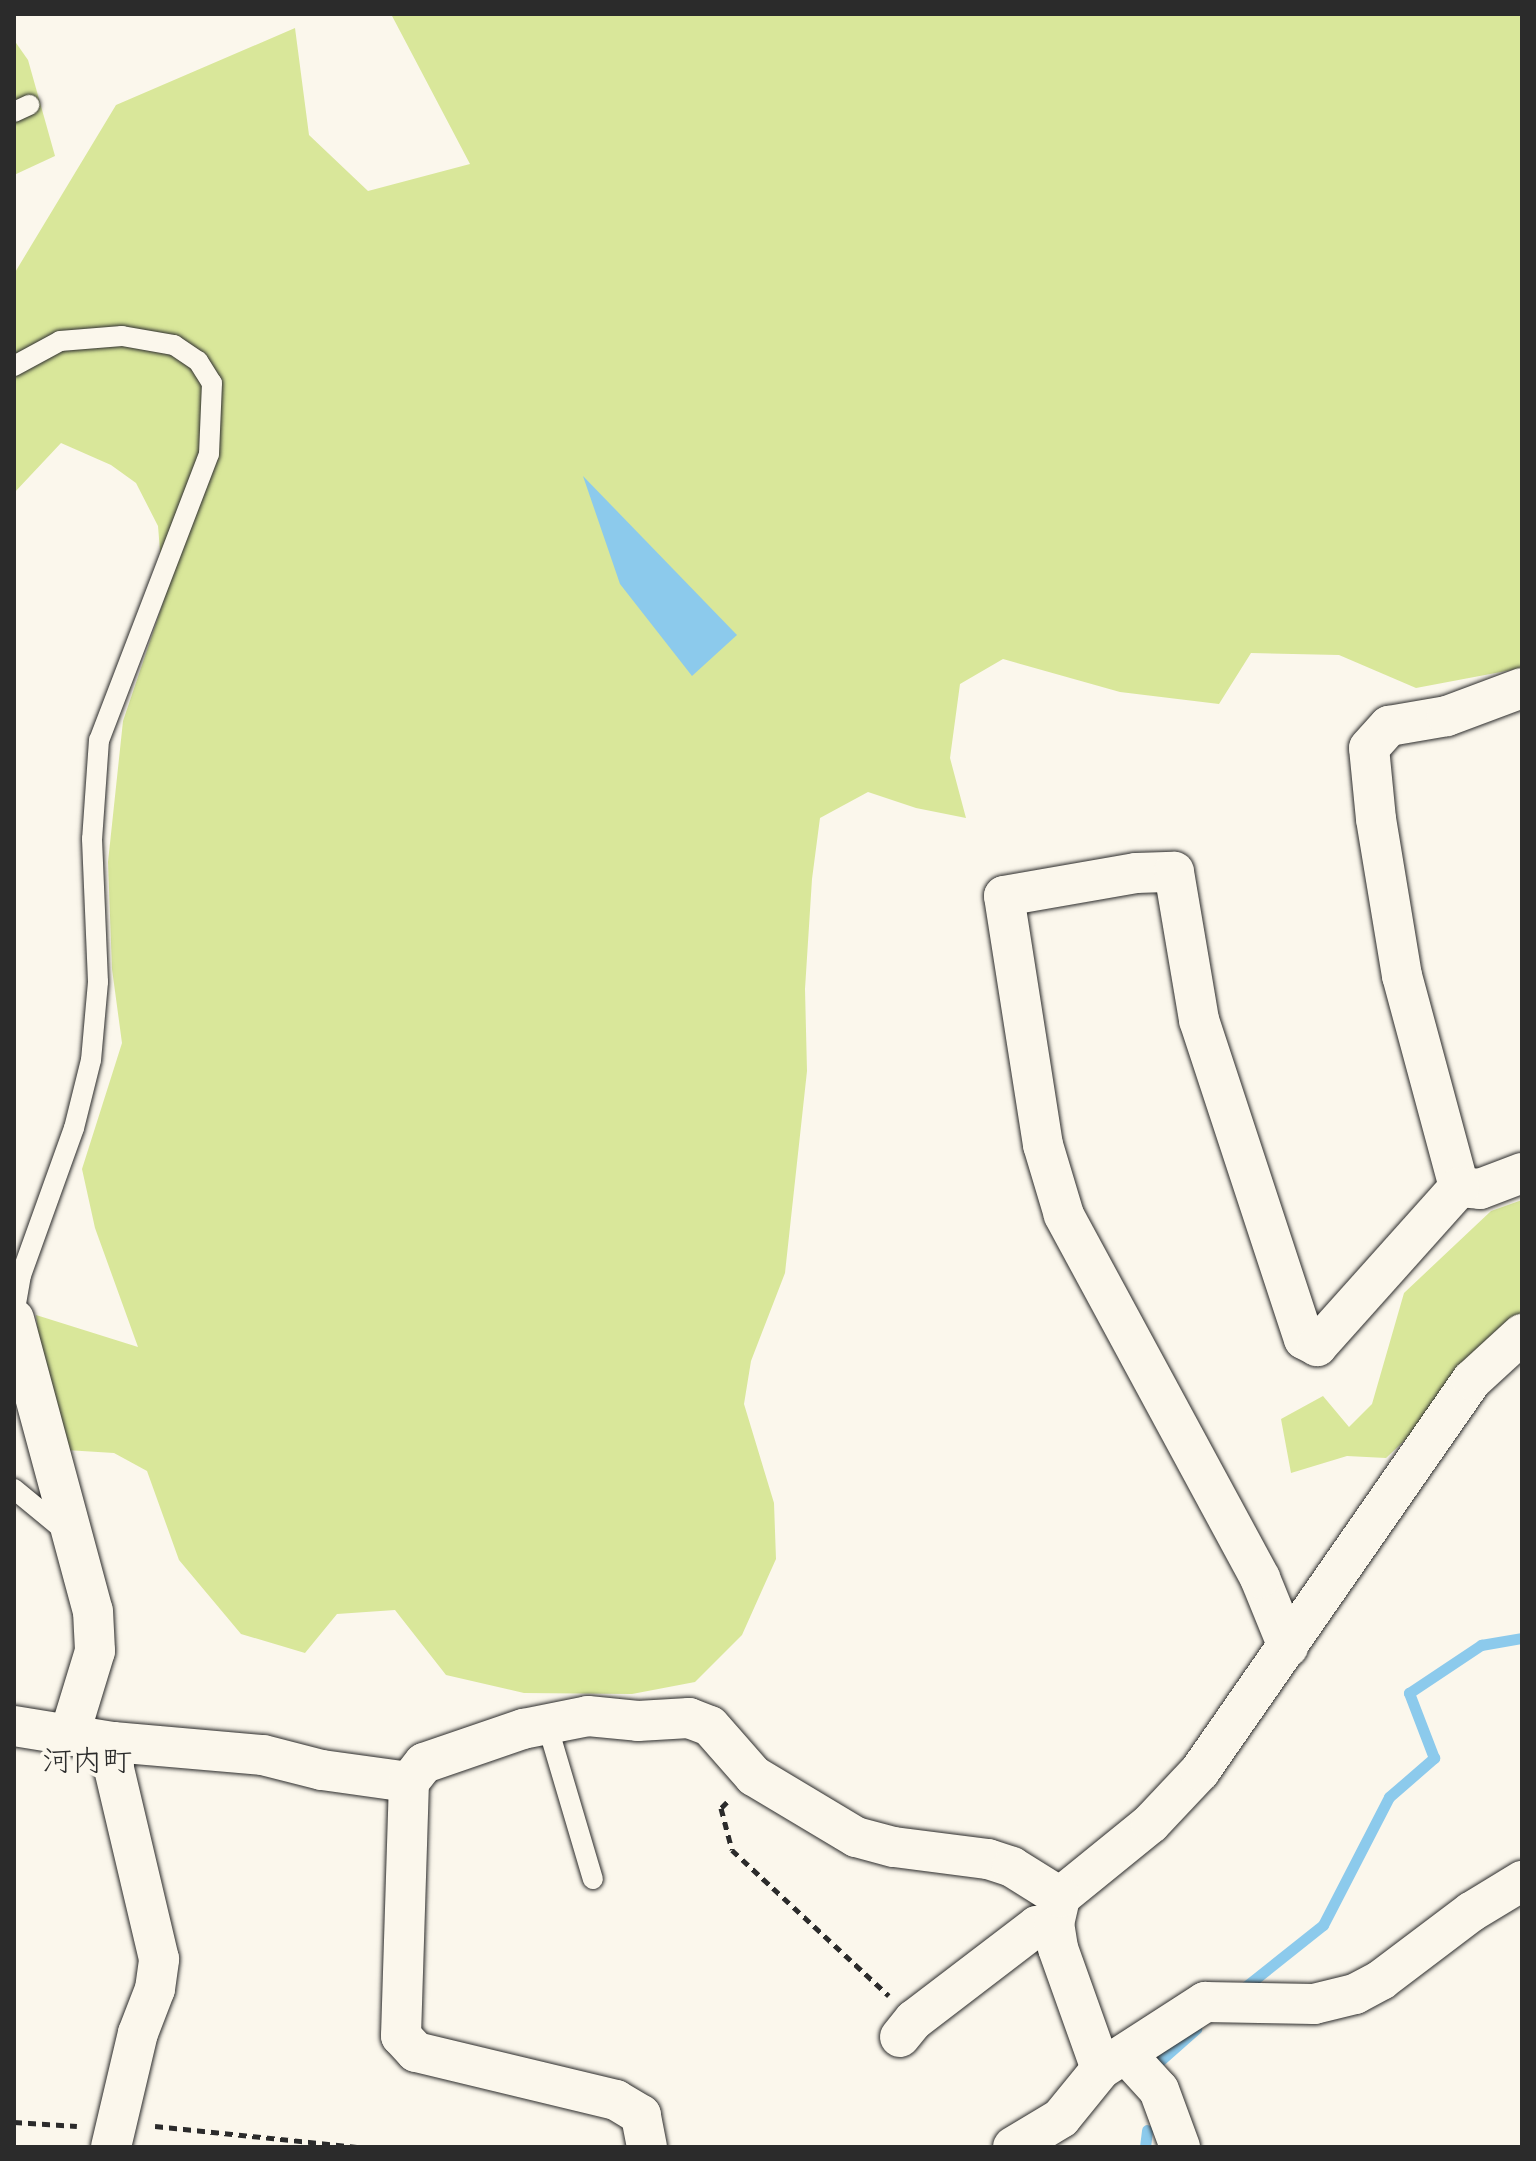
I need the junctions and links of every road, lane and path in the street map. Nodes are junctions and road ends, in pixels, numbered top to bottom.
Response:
1 (14, 366) edge
2 (1522, 688) edge
3 (1522, 1173) edge
4 (1459, 1187) junction
5 (14, 1317) edge
6 (1522, 1334) edge
7 (14, 1489) edge
8 (73, 1539) junction
9 (1288, 1647) junction
10 (551, 1722) junction
11 (14, 1726) edge
12 (69, 1736) junction
13 (113, 1742) junction
14 (754, 1776) junction
15 (409, 1782) junction
16 (593, 1879) dead end
17 (1522, 1881) edge
18 (1057, 1910) junction
19 (907, 2028) joint
20 (1114, 2062) junction
21 (14, 2122) edge
22 (114, 2136) edge
23 (357, 2147) edge
24 (647, 2147) edge
25 (1013, 2147) edge
26 (1180, 2147) edge

1 - 5 lane
2 - 4 street
3 - 4 street
4 - 9 street
5 - 8 street
6 - 9 street
7 - 8 lane
8 - 12 street
9 - 18 street
10 - 14 street
10 - 15 street
10 - 16 lane
11 - 12 street
12 - 13 street
13 - 15 street
13 - 22 street
14 - 18 street
14 - 19 path
15 - 24 street
17 - 20 street
18 - 19 street
18 - 20 street
20 - 25 street
20 - 26 street
21 - 22 path
22 - 23 path

